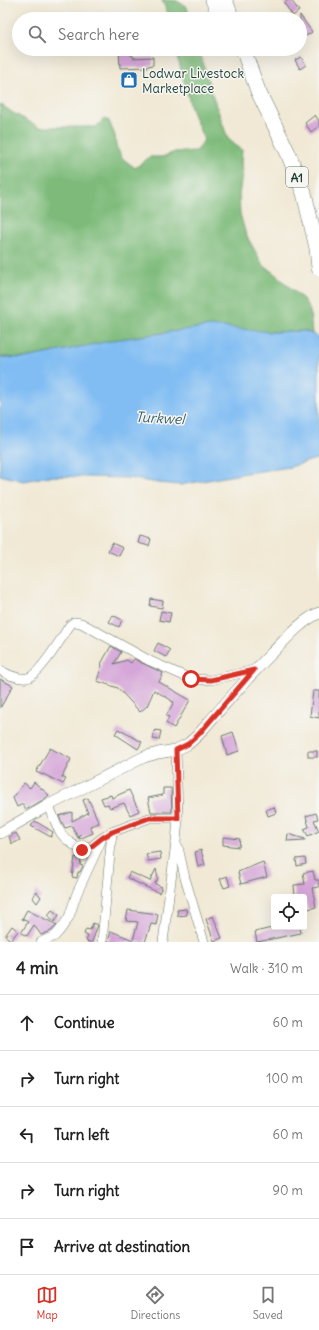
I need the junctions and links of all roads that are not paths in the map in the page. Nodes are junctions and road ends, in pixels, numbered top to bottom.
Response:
1 (213, 0) edge
2 (225, 0) edge
3 (218, 12) edge
4 (229, 12) edge
5 (237, 56) edge
6 (246, 56) edge
7 (258, 91) junction
8 (319, 268) edge
9 (319, 613) edge
10 (0, 670) edge
11 (254, 670) junction
12 (176, 750) junction
13 (49, 805) junction
14 (178, 818) junction
15 (112, 832) junction
16 (0, 833) edge
17 (102, 838) junction
18 (176, 842) junction
19 (41, 942) edge
20 (102, 942) edge
21 (163, 942) edge
22 (204, 942) edge

1 - 3 highway
2 - 4 highway
5 - 7 highway, A1
6 - 7 highway, A1
7 - 8 highway, A1
9 - 11 street
10 - 11 street
11 - 12 street
12 - 13 street
12 - 14 street
13 - 16 street
13 - 17 street
14 - 15 street
14 - 18 street
15 - 17 street
15 - 20 street
17 - 19 street
18 - 21 street
18 - 22 street

